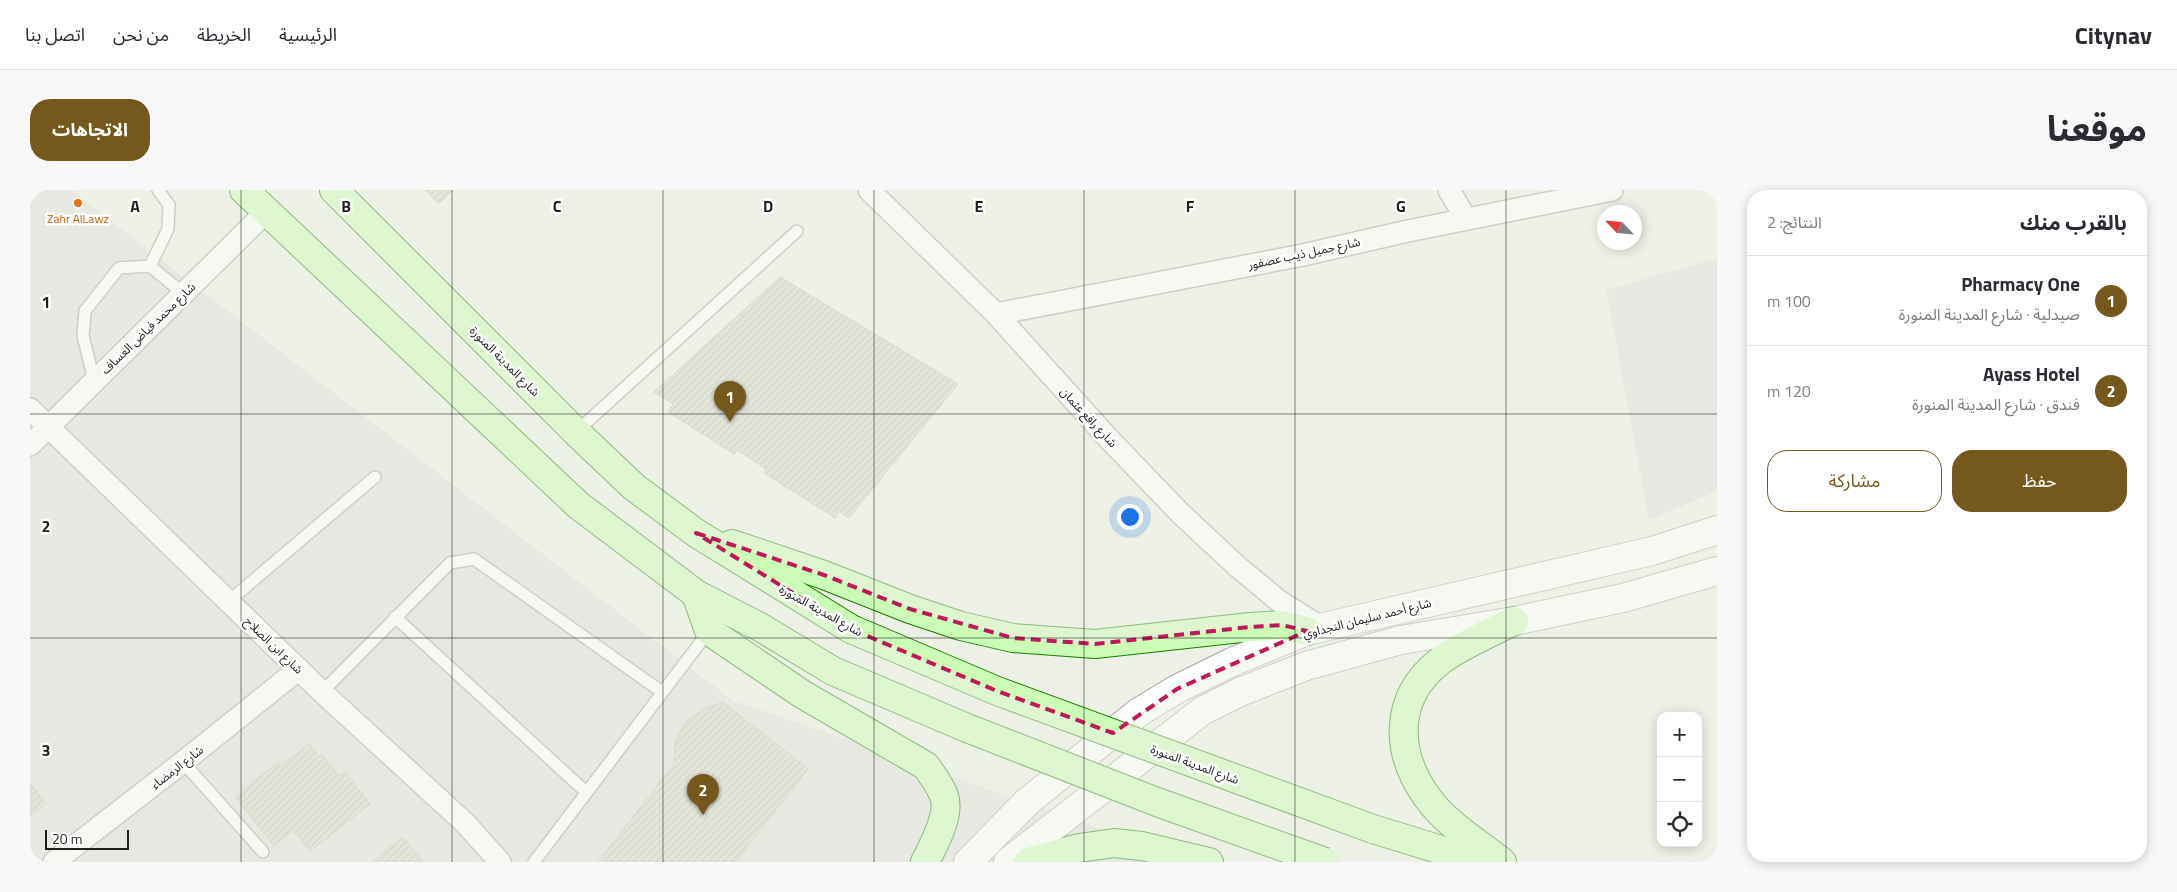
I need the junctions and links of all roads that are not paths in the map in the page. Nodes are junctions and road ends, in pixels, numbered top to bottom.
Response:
1 (158, 190) edge
2 (244, 190) edge
3 (334, 190) edge
4 (869, 190) edge
5 (1449, 190) edge
6 (1612, 190) edge
7 (266, 212) junction
8 (1466, 219) junction
9 (797, 231) dead end
10 (150, 266) junction
11 (184, 294) junction
12 (996, 314) junction
13 (94, 380) junction
14 (30, 409) edge
15 (48, 427) junction
16 (576, 432) junction
17 (30, 445) edge
18 (375, 477) dead end
19 (1717, 530) edge
20 (696, 533) junction
21 (1717, 572) edge
22 (696, 594) junction
23 (229, 601) junction
24 (395, 617) junction
25 (1514, 620) junction
26 (1315, 630) junction
27 (709, 631) junction
28 (299, 669) junction
29 (322, 692) junction
30 (662, 692) junction
31 (183, 762) junction
32 (586, 792) junction
33 (263, 852) dead end
34 (54, 862) edge
35 (500, 862) edge
36 (534, 862) edge
37 (925, 862) edge
38 (968, 862) edge
39 (1008, 862) edge
40 (1028, 862) edge
41 (1210, 862) edge
42 (1325, 862) edge
43 (1480, 862) edge
44 (1502, 862) edge

1 - 10 lane
2 - 7 main road
3 - 16 main road, شارع المدينة المنورة
4 - 12 street, شارع رافع عثمان
5 - 8 street
6 - 8 street, شارع جميل ذيب عصفور
7 - 11 street, شارع محمد فياض العساف
7 - 22 main road
8 - 12 street, شارع جميل ذيب عصفور
9 - 16 lane
10 - 11 lane
10 - 13 lane
11 - 13 street, شارع محمد فياض العساف
12 - 26 street, شارع رافع عثمان
13 - 15 street, شارع محمد فياض العساف
14 - 15 street, شارع ابن الصلاح
15 - 17 street, شارع محمد فياض العساف
15 - 23 street, شارع ابن الصلاح
16 - 20 main road, شارع المدينة المنورة
18 - 23 lane
19 - 26 street, شارع أحمد سليمان النجداوي
20 - 26 main road
20 - 43 main road, شارع المدينة المنورة, bridge
21 - 25 street
22 - 27 main road
22 - 42 main road, bridge
23 - 28 street, شارع ابن الصلاح
24 - 29 lane
24 - 30 lane
24 - 32 lane
25 - 39 street
25 - 44 main road
26 - 38 street, شارع أحمد سليمان النجداوي
27 - 30 lane
27 - 37 main road
28 - 29 street, شارع ابن الصلاح
28 - 31 street, شارع الرمضاء
29 - 35 street, شارع ابن الصلاح
30 - 32 lane
31 - 33 lane
31 - 34 street, شارع الرمضاء
32 - 36 lane
40 - 41 main road

